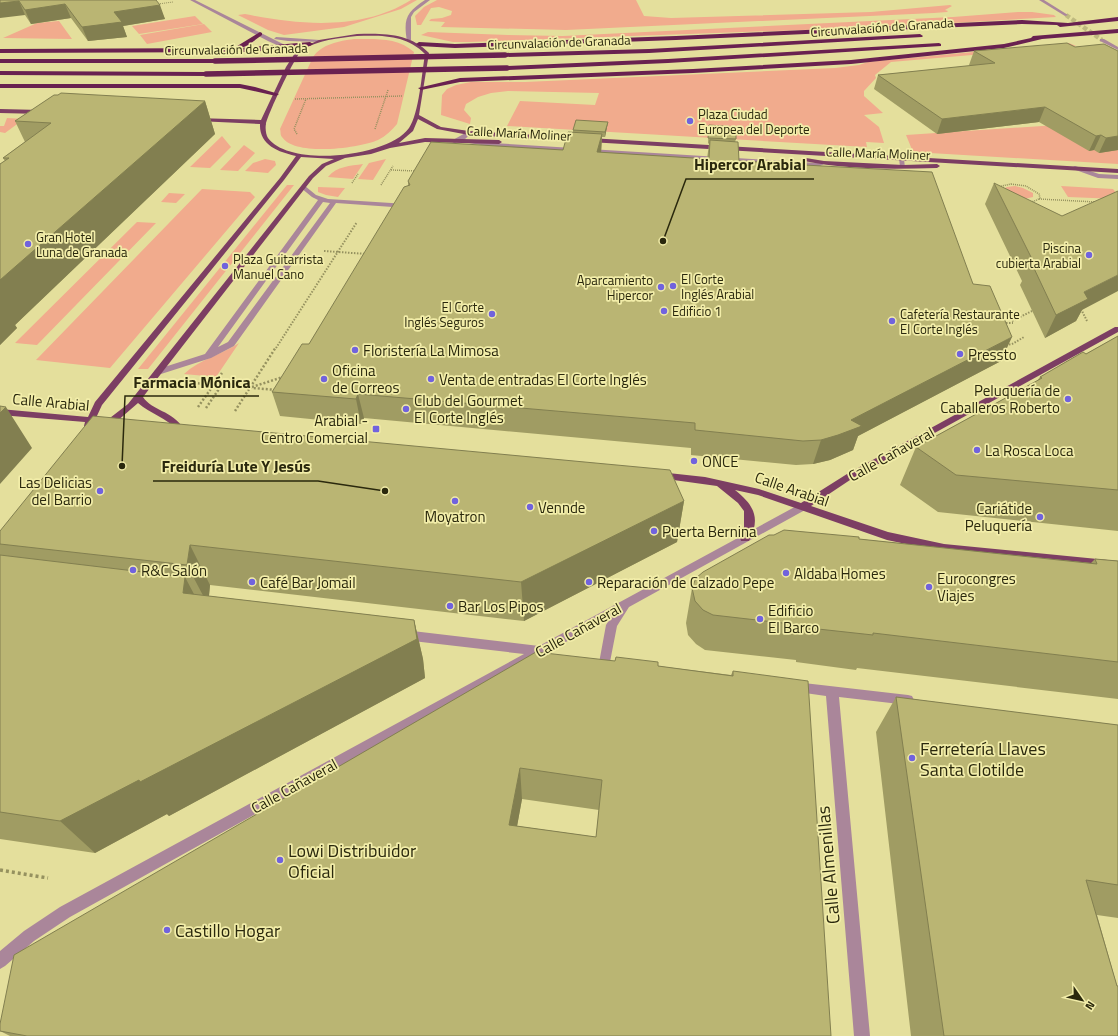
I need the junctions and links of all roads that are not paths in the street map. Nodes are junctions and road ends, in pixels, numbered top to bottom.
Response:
1 (192, 0) edge
2 (428, 0) edge
3 (1041, 0) edge
4 (1066, 15) tunnel mouth
5 (1118, 19) edge
6 (1068, 24) junction
7 (1000, 30) dead end
8 (1118, 31) edge
9 (260, 34) junction
10 (929, 35) dead end
11 (1040, 38) junction
12 (409, 40) junction
13 (1102, 40) tunnel mouth
14 (320, 41) junction
15 (977, 42) dead end
16 (310, 44) junction
17 (419, 44) junction
18 (945, 44) dead end
19 (288, 47) junction
20 (1118, 49) edge
21 (0, 51) edge
22 (225, 51) junction
23 (297, 52) junction
24 (0, 61) edge
25 (0, 73) edge
26 (0, 86) edge
27 (421, 88) junction
28 (276, 94) junction
29 (0, 111) edge
30 (50, 113) edge
31 (417, 116) junction
32 (190, 119) dead end
33 (263, 122) junction
34 (469, 133) junction
35 (454, 141) junction
36 (472, 142) junction
37 (389, 146) junction
38 (299, 155) junction
39 (342, 158) junction
40 (900, 159) junction
41 (749, 161) junction
42 (768, 162) junction
43 (958, 162) junction
44 (823, 163) junction
45 (903, 168) junction
46 (1075, 168) junction
47 (1118, 171) edge
48 (1118, 177) edge
49 (303, 187) junction
50 (322, 199) junction
51 (334, 202) junction
52 (409, 206) edge
53 (1118, 329) edge
54 (208, 356) junction
55 (158, 372) junction
56 (138, 396) junction
57 (0, 412) edge
58 (90, 420) junction
59 (110, 422) junction
60 (123, 423) edge
61 (190, 430) edge
62 (99, 432) edge
63 (84, 434) edge
64 (652, 474) edge
65 (720, 483) junction
66 (802, 507) junction
67 (745, 538) junction
68 (1118, 565) edge
69 (630, 601) junction
70 (391, 633) edge
71 (536, 653) junction
72 (554, 657) edge
73 (591, 662) edge
74 (786, 686) edge
75 (832, 691) junction
76 (922, 702) edge
77 (0, 962) edge
78 (862, 1036) edge

1 - 9 street
2 - 12 street
3 - 4 street
5 - 6 highway
6 - 7 highway
6 - 17 highway
8 - 11 highway
9 - 14 street
9 - 19 street
9 - 22 highway
10 - 24 highway, Circunvalación de Granada, bridge
11 - 15 highway
11 - 27 highway
12 - 14 main road
12 - 17 main road
13 - 20 street
14 - 16 main road
16 - 19 highway
16 - 23 main road
17 - 27 main road
18 - 25 highway, Circunvalación de Granada, bridge
19 - 22 highway
19 - 23 street
21 - 22 highway
23 - 28 main road
26 - 28 highway
27 - 31 main road
28 - 33 main road
29 - 30 main road
31 - 34 main road, Calle María Moliner
31 - 37 main road
32 - 33 main road
33 - 38 main road
34 - 35 street
34 - 40 main road, Calle María Moliner
35 - 36 main road, Calle María Moliner
35 - 37 main road, Calle María Moliner
36 - 41 street
36 - 44 main road, Calle María Moliner
37 - 39 main road
38 - 39 main road
38 - 58 main road
39 - 49 main road
40 - 43 main road, Calle María Moliner
40 - 45 street
41 - 42 street
41 - 42 street
42 - 44 street
43 - 45 main road, Calle María Moliner
43 - 46 main road, Calle María Moliner
44 - 45 main road, Calle María Moliner
46 - 47 main road, Calle María Moliner
46 - 48 street
49 - 50 street
49 - 55 main road
50 - 51 street
50 - 54 street
51 - 52 street
51 - 54 street
53 - 66 main road, Calle Cañaveral
54 - 55 street
55 - 56 main road
56 - 59 main road
56 - 61 main road
57 - 58 main road, Calle Arabial
58 - 59 main road, Calle Arabial
58 - 63 main road
59 - 60 main road, Calle Arabial
59 - 62 main road
64 - 65 main road, Calle Arabial
65 - 66 main road, Calle Arabial
65 - 67 main road
66 - 67 street, Calle Cañaveral
66 - 68 main road, Calle Arabial
67 - 69 street, Calle Cañaveral
69 - 71 street, Calle Cañaveral
69 - 73 street
70 - 71 street
71 - 72 street
71 - 77 street, Calle Cañaveral
74 - 75 street
75 - 76 street
75 - 78 street, Calle Almenillas

